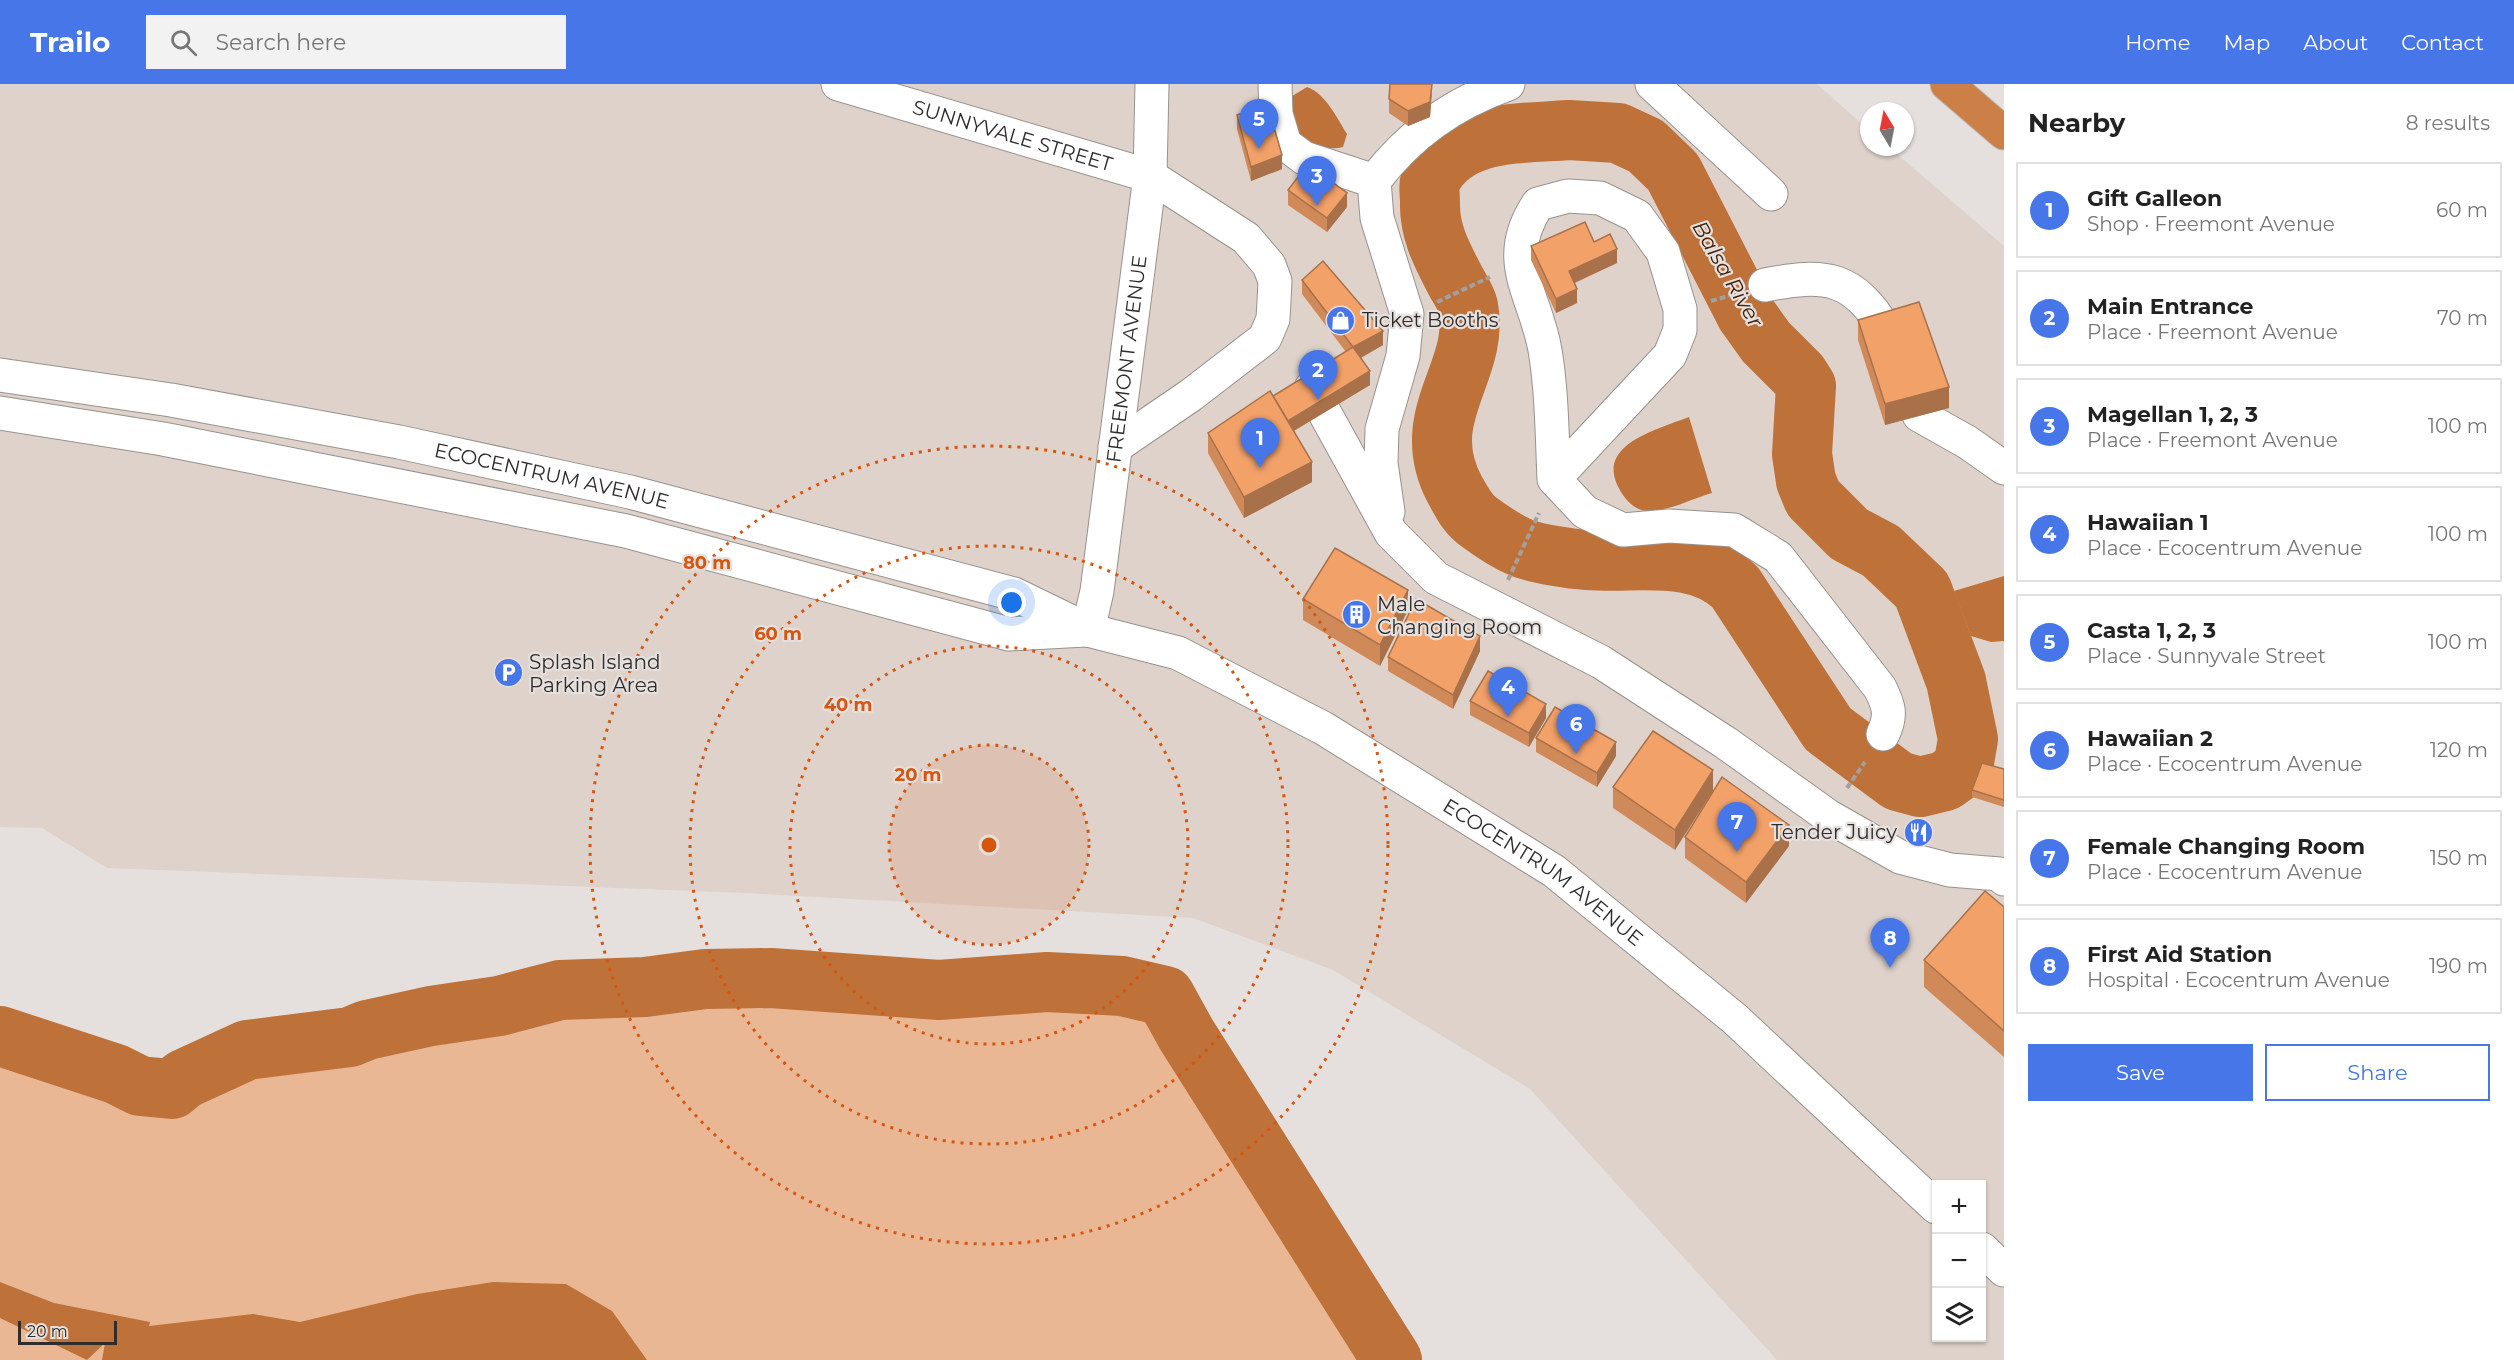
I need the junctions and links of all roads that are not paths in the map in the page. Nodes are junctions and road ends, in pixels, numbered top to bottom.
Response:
1 (838, 84) edge
2 (1152, 84) edge
3 (1275, 84) edge
4 (1508, 84) edge
5 (1652, 84) edge
6 (1947, 84) edge
7 (1464, 92) edge
8 (2004, 133) edge
9 (1150, 176) junction
10 (1374, 181) junction
11 (1771, 194) dead end
12 (1765, 285) road end
13 (1887, 332) edge
14 (0, 375) edge
15 (1311, 388) edge
16 (0, 413) edge
17 (1919, 415) edge
18 (1115, 447) junction
19 (2004, 468) edge
20 (1554, 479) junction
21 (1391, 533) junction
22 (1088, 630) junction
23 (1883, 734) road end
24 (2002, 871) edge
25 (1932, 1203) edge
26 (1986, 1253) edge
27 (2004, 1270) edge

1 - 9 street, SUNNYVALE STREET
2 - 9 street, FREEMONT AVENUE
3 - 10 street
4 - 7 street
5 - 11 street
6 - 8 highway
7 - 10 street
9 - 18 street, FREEMONT AVENUE
9 - 18 street, SUNNYVALE STREET
10 - 21 street
12 - 13 street
14 - 22 street, ECOCENTRUM AVENUE
15 - 21 street
16 - 22 street, ECOCENTRUM AVENUE
17 - 19 street
18 - 22 street, FREEMONT AVENUE
20 - 20 street
20 - 23 street
21 - 24 street
22 - 25 street, ECOCENTRUM AVENUE
26 - 27 street

